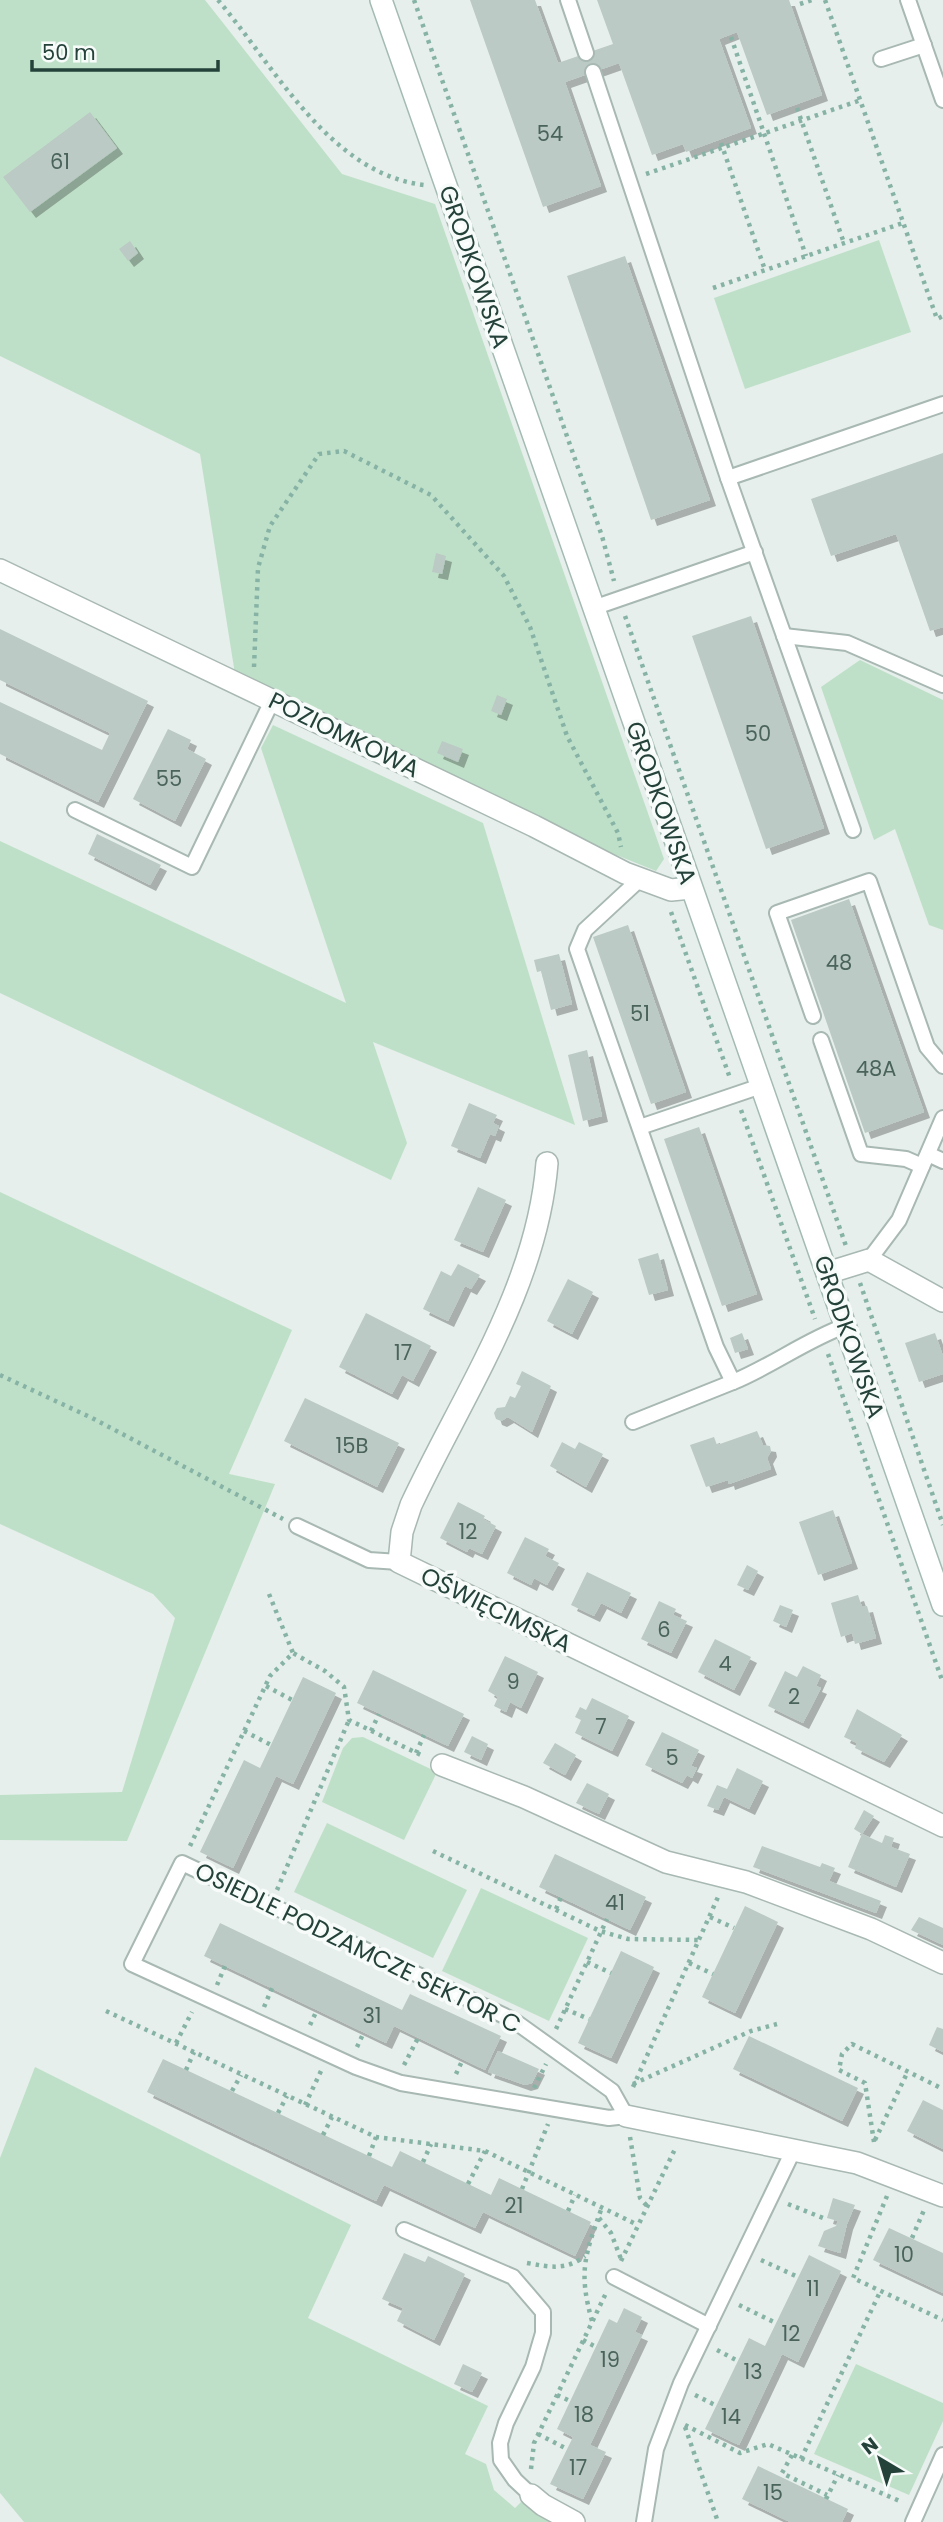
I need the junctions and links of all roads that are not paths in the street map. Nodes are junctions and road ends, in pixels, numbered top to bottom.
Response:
1 (381, 0) edge
2 (568, 0) edge
3 (908, 0) edge
4 (924, 45) junction
5 (586, 53) dead end
6 (881, 59) dead end
7 (593, 72) dead end
8 (943, 100) edge
9 (943, 404) edge
10 (728, 478) junction
11 (755, 552) junction
12 (0, 570) edge
13 (593, 608) junction
14 (784, 636) junction
15 (943, 685) edge
16 (263, 696) junction
17 (75, 810) dead end
18 (853, 830) dead end
19 (632, 876) junction
20 (681, 889) junction
21 (813, 1016) dead end
22 (821, 1040) dead end
23 (943, 1066) edge
24 (761, 1086) junction
25 (943, 1118) edge
26 (640, 1127) junction
27 (940, 1131) edge
28 (925, 1160) junction
29 (943, 1161) edge
30 (547, 1163) dead end
31 (861, 1263) junction
32 (827, 1273) junction
33 (943, 1301) edge
34 (845, 1326) junction
35 (733, 1382) junction
36 (633, 1422) dead end
37 (297, 1526) road end
38 (399, 1562) junction
39 (943, 1605) edge
40 (442, 1765) road end
41 (943, 1826) edge
42 (943, 1963) edge
43 (626, 2116) junction
44 (794, 2149) junction
45 (938, 2194) edge
46 (404, 2231) dead end
47 (614, 2277) road end
48 (709, 2326) junction
49 (943, 2455) edge
50 (531, 2495) joint
51 (916, 2516) edge
52 (574, 2522) edge
53 (644, 2522) edge

1 - 13 street, GRODKOWSKA
2 - 5 lane
3 - 4 lane
4 - 6 lane
4 - 8 lane
7 - 10 lane
9 - 10 lane
10 - 11 lane
11 - 13 lane
11 - 14 lane
12 - 16 street, POZIOMKOWA
13 - 20 street, GRODKOWSKA
14 - 15 lane
14 - 18 lane
16 - 17 lane
16 - 19 street, POZIOMKOWA
19 - 20 street, POZIOMKOWA
19 - 26 lane
20 - 24 street, GRODKOWSKA
21 - 23 lane
22 - 28 lane
24 - 26 lane
24 - 32 street, GRODKOWSKA
25 - 27 lane
26 - 35 lane
27 - 28 lane
28 - 29 lane
28 - 31 lane
30 - 38 street, OŚWIĘCIMSKA
31 - 32 street
31 - 33 street
32 - 34 street, GRODKOWSKA
34 - 35 lane
34 - 39 street, GRODKOWSKA
35 - 36 lane
37 - 38 lane
38 - 41 street, OŚWIĘCIMSKA
40 - 42 street
43 - 43 lane, OSIEDLE PODZAMCZE SEKTOR C
43 - 44 street
44 - 45 street
44 - 48 lane
46 - 50 lane
47 - 48 lane
48 - 53 lane
49 - 51 lane
50 - 52 street

